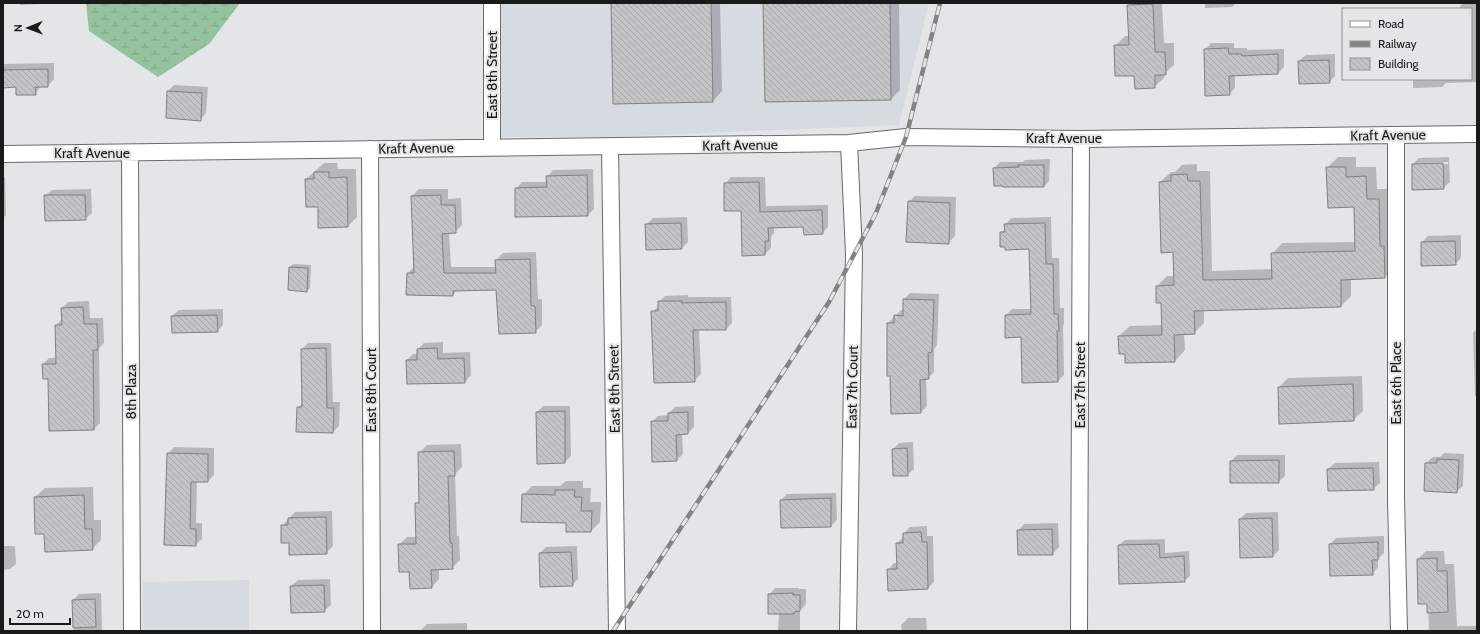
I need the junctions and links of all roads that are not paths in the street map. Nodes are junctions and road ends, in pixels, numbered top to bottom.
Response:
1 (492, 3) edge
2 (1477, 134) edge
3 (1396, 136) junction
4 (1081, 139) junction
5 (849, 143) junction
6 (492, 147) junction
7 (610, 147) junction
8 (370, 149) junction
9 (130, 153) junction
10 (3, 154) edge
11 (132, 631) edge
12 (372, 631) edge
13 (617, 631) edge
14 (848, 631) edge
15 (1079, 631) edge
16 (1399, 631) edge

1 - 6 street, East 8th Street
2 - 3 street, Kraft Avenue
3 - 4 street, Kraft Avenue
3 - 16 street, East 6th Place
4 - 5 street, Kraft Avenue
4 - 15 street, East 7th Street
5 - 7 street, Kraft Avenue
5 - 14 street, East 7th Court
6 - 7 street, Kraft Avenue
6 - 8 street, Kraft Avenue
7 - 13 street, East 8th Street
8 - 9 street, Kraft Avenue
8 - 12 street, East 8th Court
9 - 10 street, Kraft Avenue
9 - 11 street, 8th Plaza

